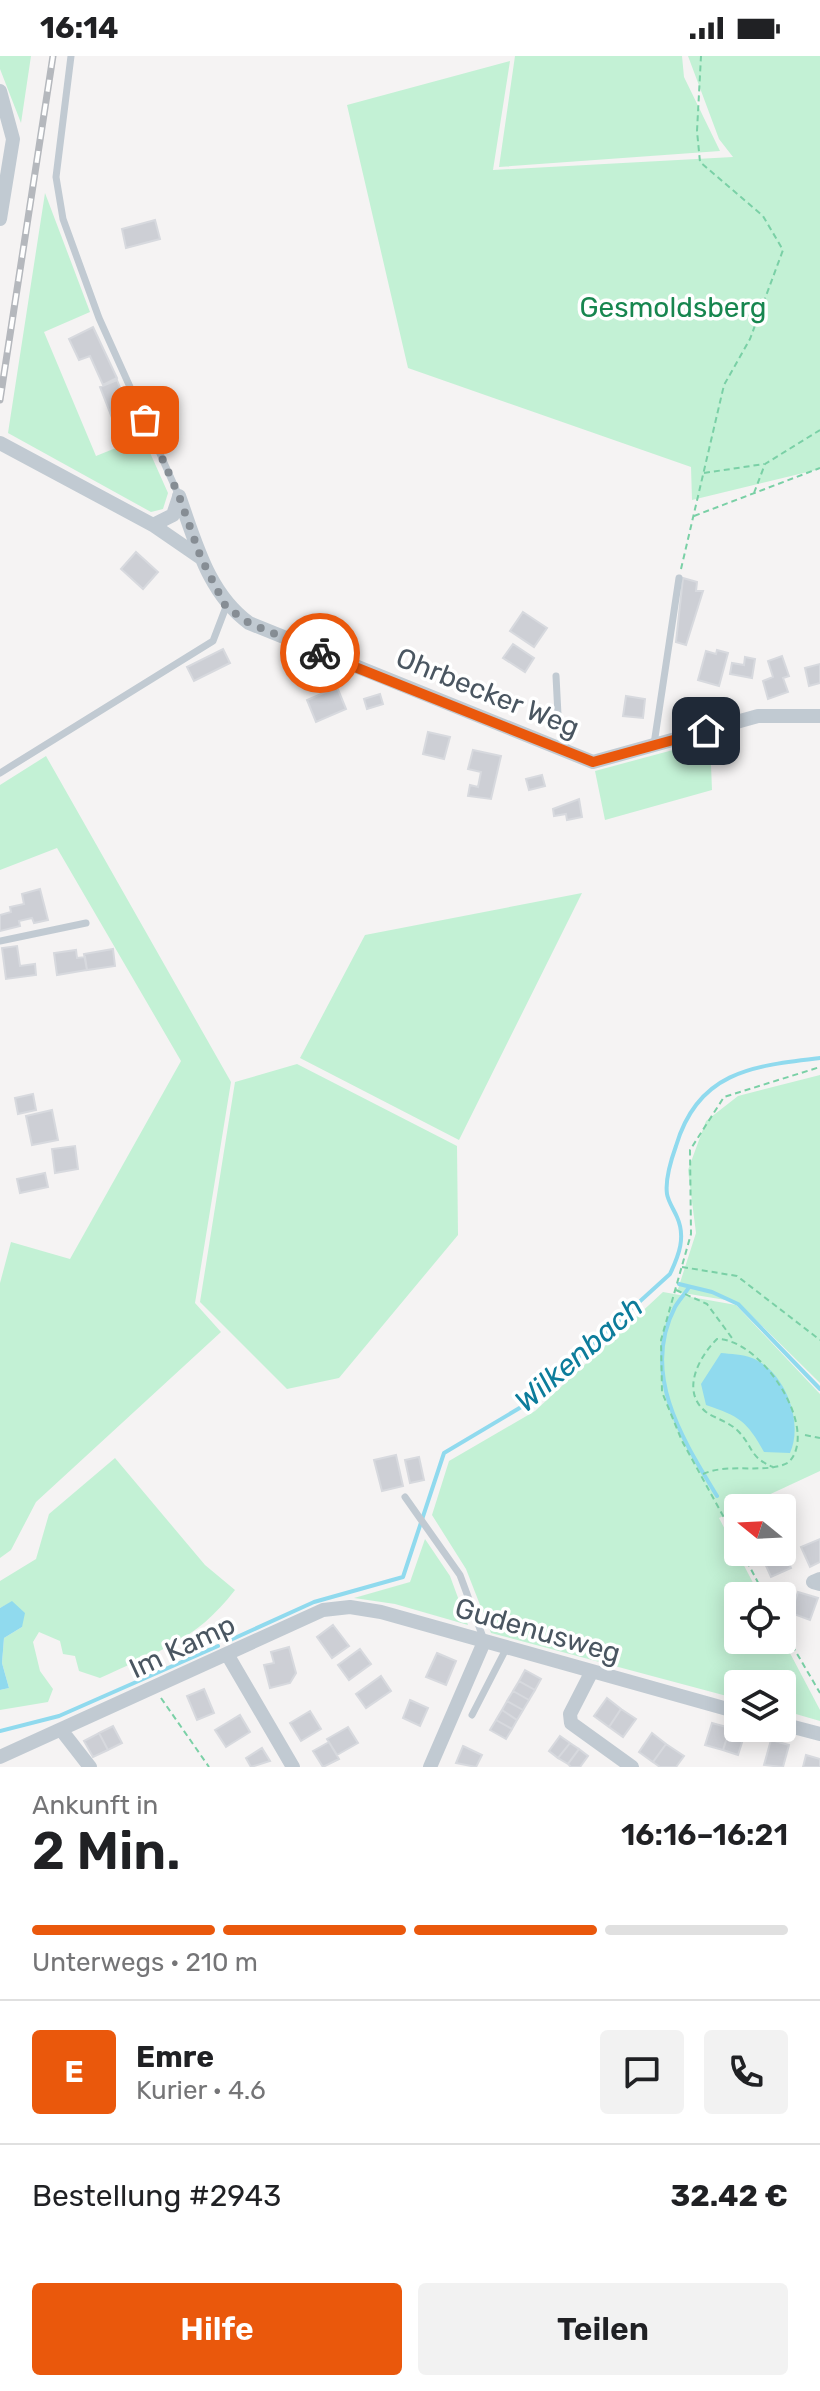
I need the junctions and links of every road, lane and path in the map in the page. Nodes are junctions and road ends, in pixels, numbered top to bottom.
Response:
1 (71, 56) edge
2 (701, 56) edge
3 (0, 91) edge
4 (0, 219) edge
5 (820, 430) edge
6 (0, 443) edge
7 (765, 464) junction
8 (820, 468) edge
9 (704, 473) junction
10 (753, 495) junction
11 (179, 496) junction
12 (693, 517) junction
13 (153, 525) junction
14 (201, 558) junction
15 (679, 578) joint
16 (226, 607) junction
17 (556, 676) dead end
18 (820, 716) edge
19 (654, 746) junction
20 (568, 752) junction
21 (0, 773) edge
22 (86, 923) dead end
23 (0, 941) edge
24 (820, 1067) edge
25 (682, 1267) junction
26 (676, 1290) junction
27 (733, 1339) junction
28 (820, 1340) edge
29 (774, 1366) dead end
30 (779, 1373) dead end
31 (788, 1387) dead end
32 (805, 1426) dead end
33 (803, 1435) junction
34 (820, 1438) edge
35 (773, 1467) junction
36 (702, 1475) junction
37 (405, 1497) dead end
38 (724, 1517) edge
39 (323, 1610) joint
40 (484, 1642) junction
41 (506, 1649) junction
42 (796, 1652) edge
43 (227, 1654) junction
44 (591, 1673) junction
45 (154, 1687) junction
46 (820, 1693) edge
47 (724, 1708) edge
48 (472, 1715) dead end
49 (796, 1728) edge
50 (62, 1731) junction
51 (820, 1734) edge
52 (0, 1757) edge
53 (90, 1767) edge
54 (209, 1767) edge
55 (293, 1767) edge
56 (430, 1767) edge
57 (632, 1767) edge

1 - 11 lane
2 - 9 path
3 - 4 street
5 - 7 path
6 - 13 street
7 - 9 path
7 - 10 path
8 - 10 path
9 - 12 path
10 - 12 path
11 - 13 street
11 - 14 street
12 - 15 path
13 - 14 street
14 - 16 street
15 - 19 lane
16 - 20 street, Ohrbecker Weg
16 - 21 lane
17 - 20 lane
18 - 19 street, Ohrbecker Weg
19 - 20 street, Ohrbecker Weg
22 - 23 lane
24 - 25 path
25 - 26 path
25 - 28 path
26 - 27 path
26 - 36 path
27 - 29 path
27 - 35 path
30 - 31 path
32 - 33 path
33 - 34 path
33 - 35 path
35 - 36 path
36 - 38 path
37 - 40 lane
39 - 40 street, Gudenusweg
39 - 43 street, Im Kamp
40 - 41 street, Gudenusweg
40 - 56 street
41 - 44 street, Gudenusweg
41 - 48 lane
42 - 46 path
43 - 45 street, Im Kamp
43 - 55 street
44 - 47 street, Gudenusweg
44 - 57 street
45 - 50 street, Im Kamp
45 - 54 path
49 - 51 street
50 - 52 street, Im Kamp
50 - 53 street

